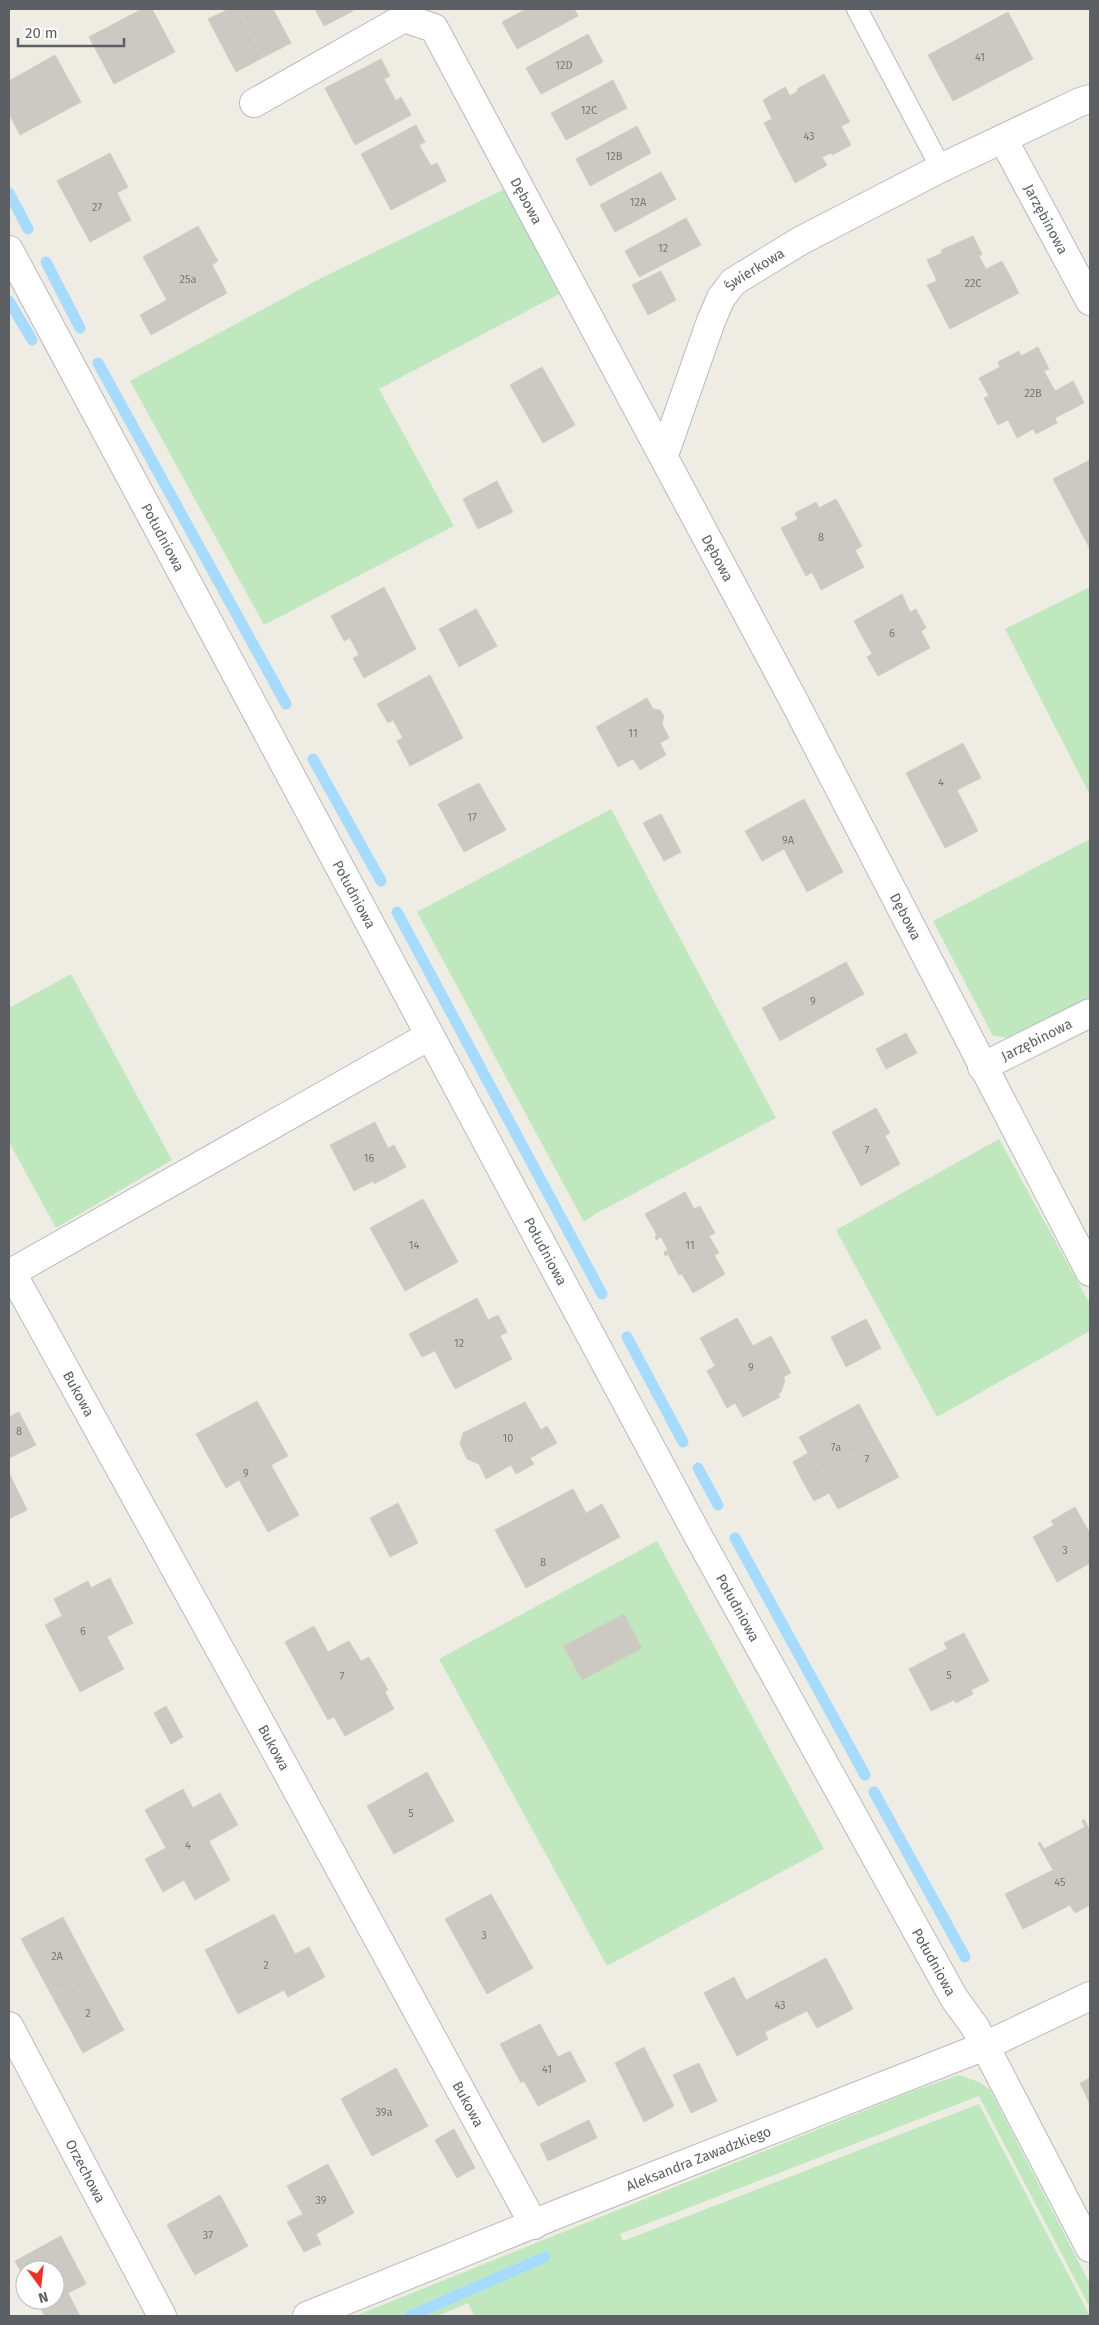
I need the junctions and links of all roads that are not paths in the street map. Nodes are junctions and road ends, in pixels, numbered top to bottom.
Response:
1 (857, 9) edge
2 (1090, 99) edge
3 (254, 103) dead end
4 (1003, 138) junction
5 (941, 168) junction
6 (9, 250) edge
7 (1090, 301) edge
8 (664, 454) junction
9 (1090, 1013) edge
10 (430, 1036) junction
11 (982, 1067) junction
12 (1090, 1272) edge
13 (10, 1273) edge
14 (1090, 1996) edge
15 (9, 2026) edge
16 (985, 2046) junction
17 (534, 2224) junction
18 (1090, 2248) edge
19 (162, 2316) edge
20 (307, 2316) edge

1 - 5 lane
2 - 4 street, Świerkowa
3 - 8 street, Dębowa
4 - 5 street, Świerkowa
4 - 7 street, Jarzębinowa
5 - 8 street, Świerkowa
6 - 10 street, Południowa
8 - 11 street, Dębowa
9 - 11 street, Jarzębinowa
10 - 13 street
10 - 16 street, Południowa
11 - 12 street, Dębowa
13 - 17 street, Bukowa
14 - 16 street, Aleksandra Zawadzkiego
15 - 19 street, Orzechowa
16 - 17 street, Aleksandra Zawadzkiego
16 - 18 street, Południowa
17 - 20 street, Aleksandra Zawadzkiego

